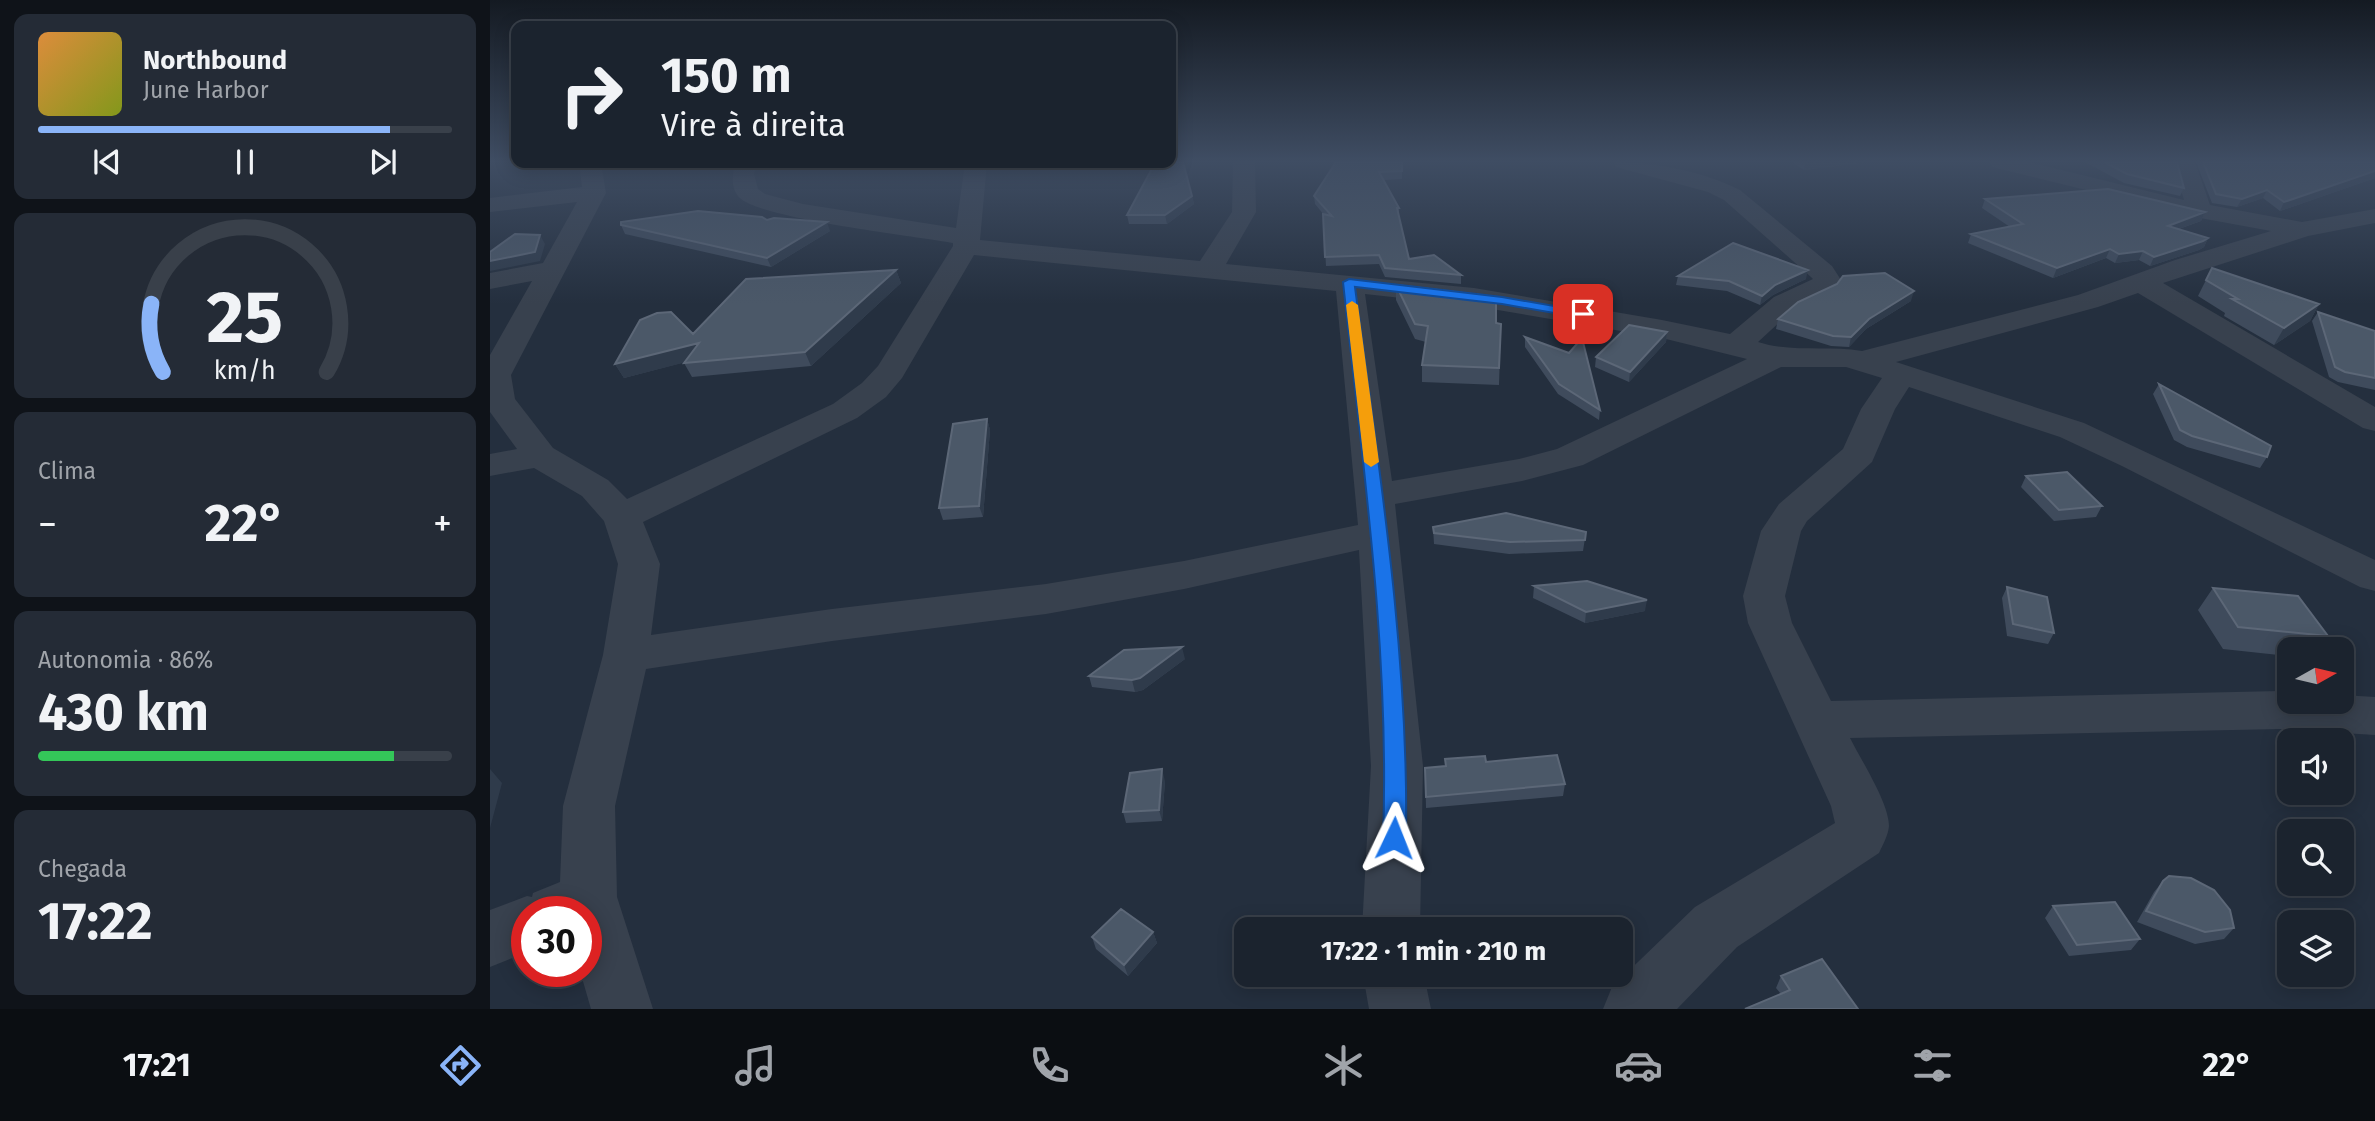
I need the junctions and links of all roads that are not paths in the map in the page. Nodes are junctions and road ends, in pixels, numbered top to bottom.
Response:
1 (579, 209) edge
2 (795, 209) edge
3 (971, 209) edge
4 (1244, 209) edge
5 (1748, 209) edge
6 (2192, 209) edge
7 (2200, 211) joint
8 (2375, 216) edge
9 (2303, 229) junction
10 (967, 242) junction
11 (2375, 242) edge
12 (553, 269) junction
13 (1209, 269) junction
14 (490, 281) edge
15 (1349, 282) junction
16 (2140, 282) junction
17 (1736, 345) junction
18 (1775, 358) junction
19 (1882, 367) junction
20 (2375, 421) edge
21 (540, 456) junction
22 (490, 465) edge
23 (1377, 514) junction
24 (622, 517) junction
25 (2375, 577) edge
26 (626, 655) junction
27 (2375, 716) edge
28 (1816, 719) junction
29 (572, 896) edge
30 (1391, 917) edge
31 (511, 930) edge
32 (490, 939) edge
33 (602, 968) edge
34 (1396, 987) edge
35 (622, 1009) edge
36 (1400, 1009) edge
37 (1634, 1009) edge

1 - 12 street
2 - 10 street
3 - 10 street
4 - 13 street
5 - 17 street
6 - 7 street
7 - 9 street
8 - 9 street
9 - 11 street
9 - 16 street
10 - 13 street
10 - 24 street
12 - 14 street
12 - 21 street
13 - 15 street
15 - 17 street
15 - 23 street
16 - 19 street
16 - 20 street
17 - 18 street
18 - 19 street
18 - 23 street
19 - 25 street
19 - 28 street
21 - 22 street
21 - 24 street
23 - 26 street
23 - 30 street
24 - 26 street
26 - 29 street
27 - 28 street
28 - 37 street
31 - 32 street
33 - 35 street
34 - 36 street

